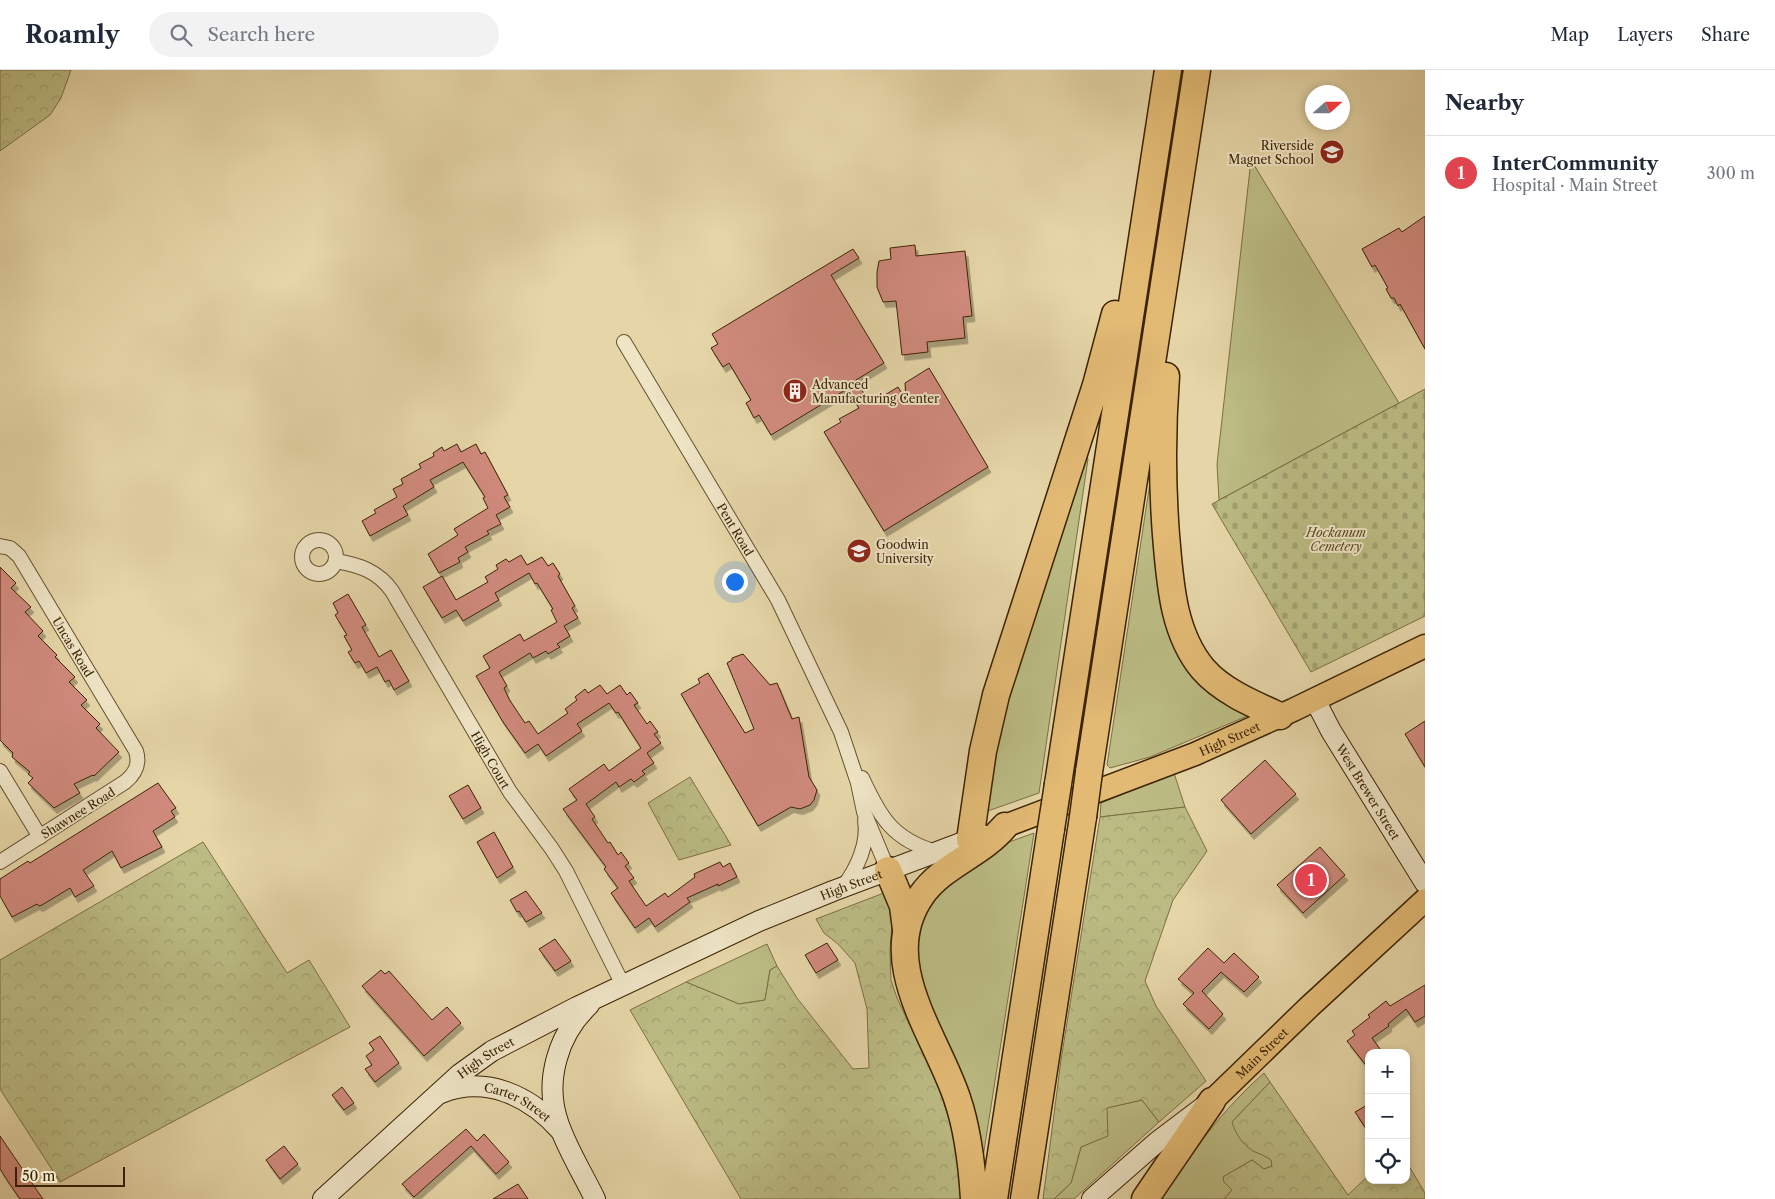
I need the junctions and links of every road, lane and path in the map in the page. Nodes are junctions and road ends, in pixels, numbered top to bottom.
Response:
1 (1168, 70) edge
2 (1198, 70) edge
3 (1145, 213) junction
4 (1165, 279) junction
5 (624, 342) dead end
6 (3, 546) edge
7 (336, 561) dead end
8 (1425, 646) edge
9 (1315, 700) junction
10 (1280, 716) junction
11 (836, 720) junction
12 (136, 751) joint
13 (0, 770) edge
14 (864, 812) junction
15 (1005, 826) junction
16 (40, 837) junction
17 (970, 840) junction
18 (936, 852) junction
19 (0, 862) edge
20 (888, 870) junction
21 (1425, 883) edge
22 (843, 887) junction
23 (1425, 900) edge
24 (906, 929) junction
25 (622, 985) junction
26 (600, 996) junction
27 (439, 1093) junction
28 (1212, 1101) junction
29 (561, 1131) junction
30 (323, 1199) edge
31 (595, 1199) edge
32 (974, 1199) edge
33 (994, 1199) edge
34 (1024, 1199) edge
35 (1092, 1199) edge
36 (1145, 1199) edge

1 - 3 highway
2 - 4 highway
3 - 17 highway
3 - 33 highway, bridge
4 - 10 highway
4 - 34 highway, bridge
5 - 11 street, Pent Road
6 - 12 street, Uncas Road
7 - 25 street, High Court
8 - 9 main road, High Street
9 - 10 main road, High Street
9 - 21 main road, West Brewer Street
10 - 15 main road, High Street
11 - 14 street, Pent Road
11 - 18 street, Pent Road
12 - 16 street, Shawnee Road
13 - 16 street
14 - 20 street, Pent Road
14 - 22 street, Pent Road
15 - 17 main road, High Street
15 - 24 highway
16 - 19 street, Shawnee Road
17 - 18 main road, High Street
18 - 20 main road, High Street
20 - 22 main road, High Street
20 - 24 highway
22 - 25 main road, High Street
23 - 28 main road, Main Street
24 - 32 highway
25 - 26 main road, High Street
26 - 27 main road, High Street
26 - 29 main road, Carter Street
27 - 29 main road, Carter Street
27 - 30 main road, High Street
28 - 35 main road, Main Street
28 - 36 highway
29 - 31 main road, Carter Street

